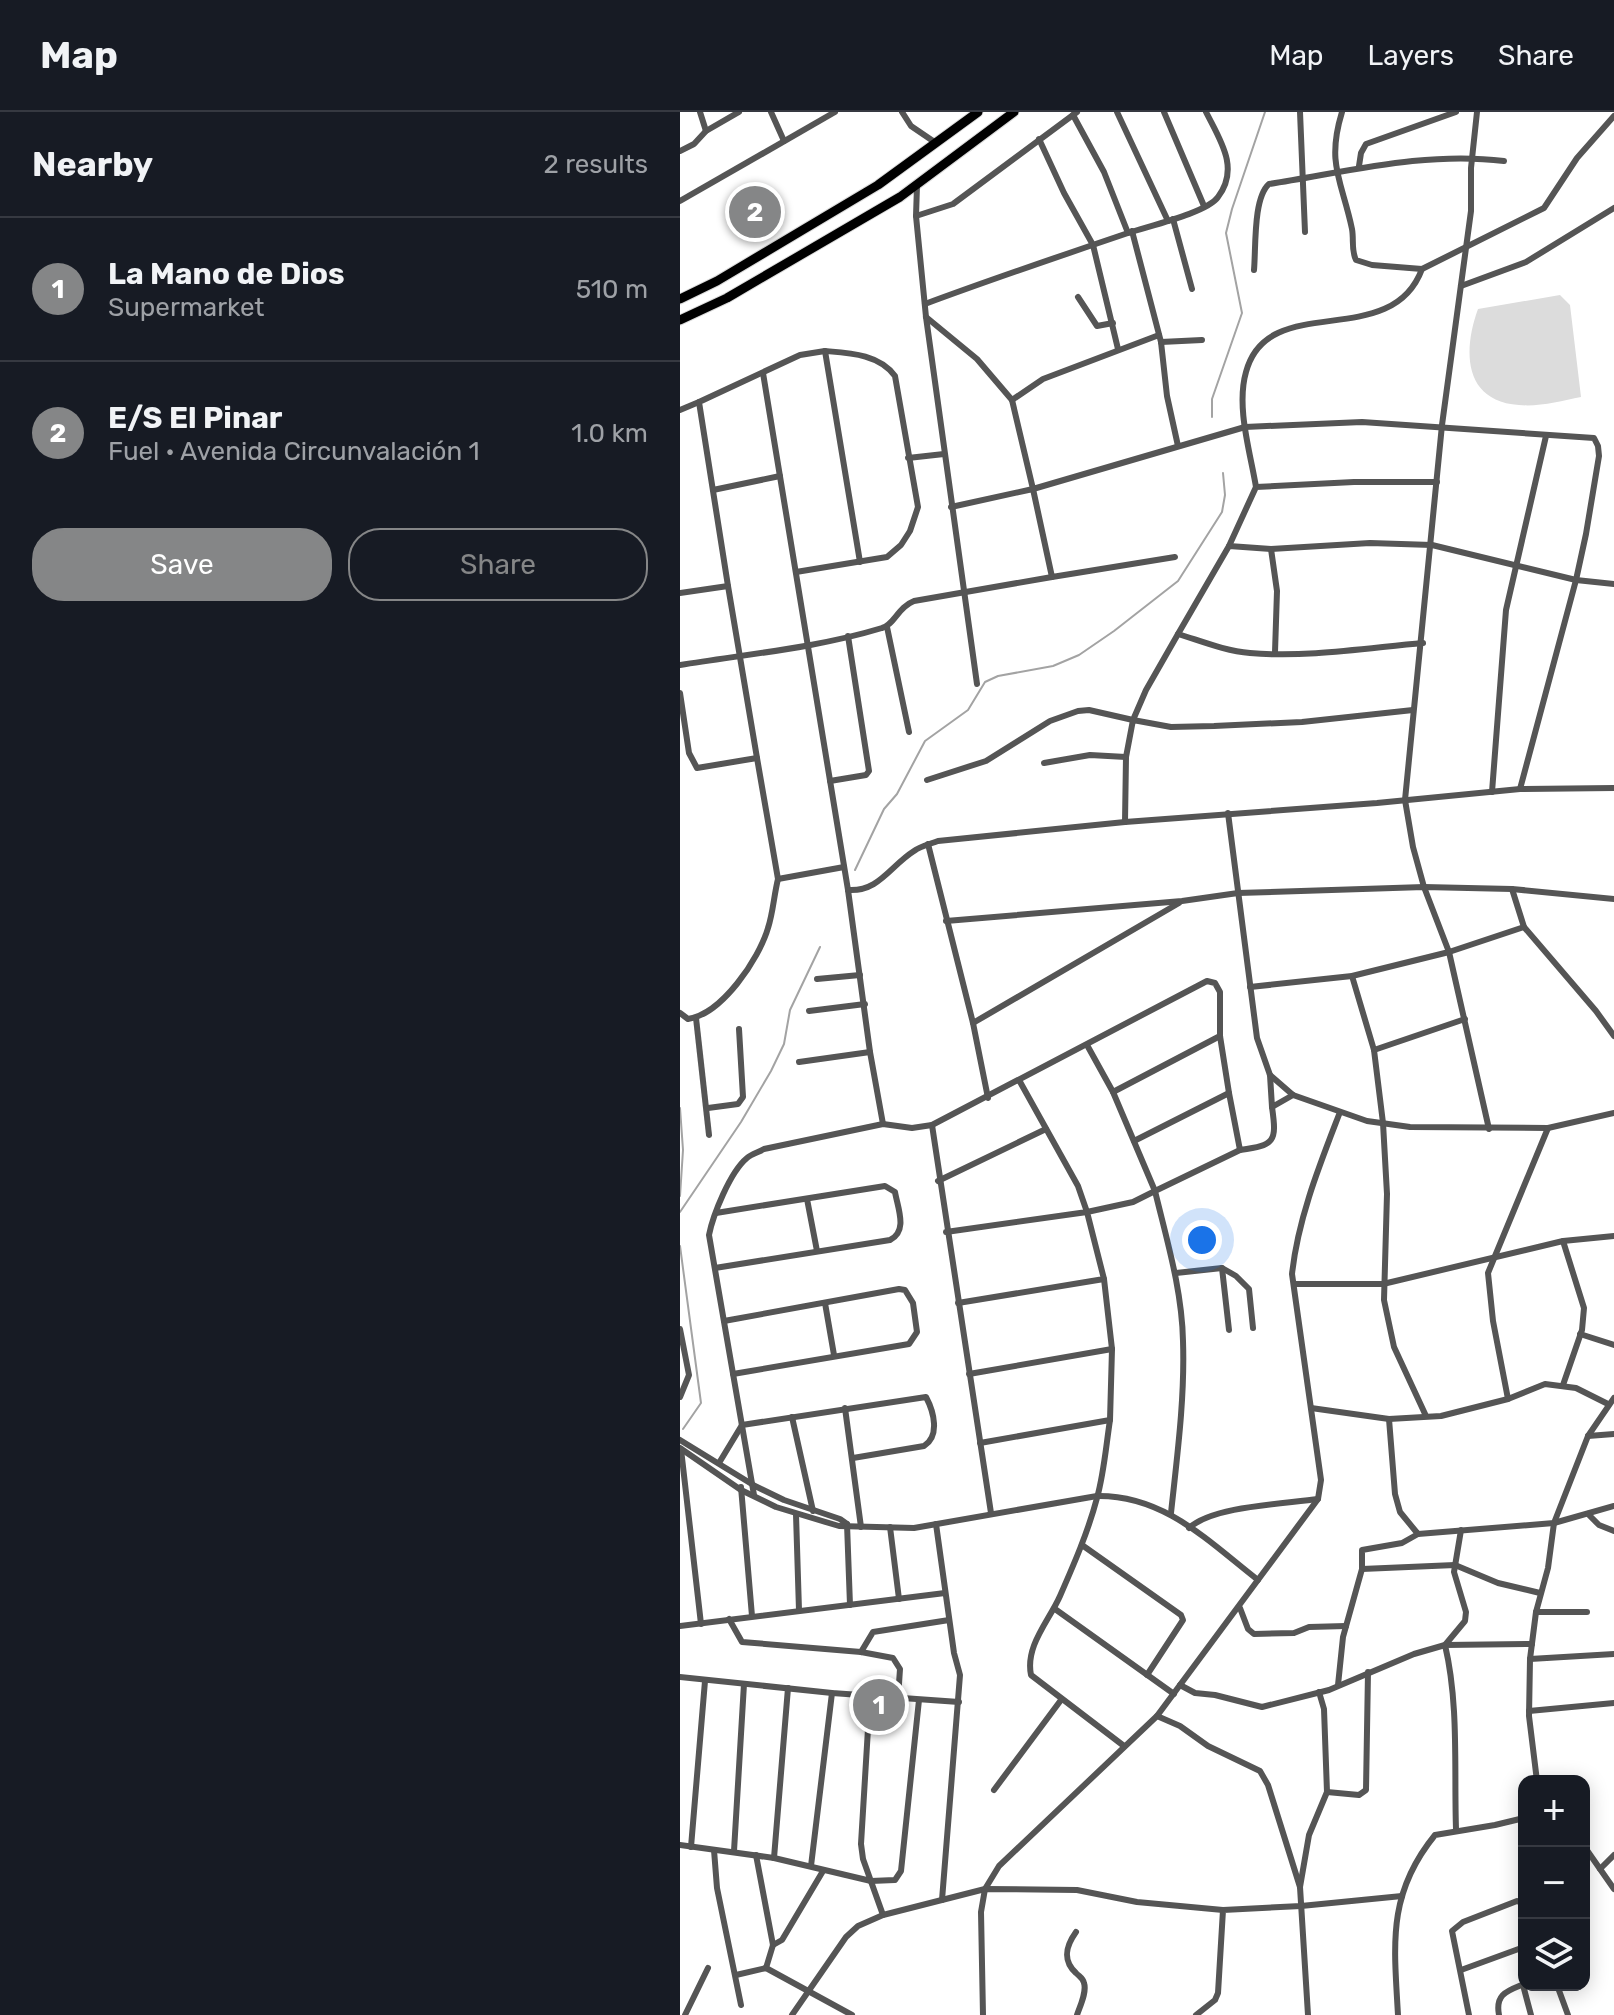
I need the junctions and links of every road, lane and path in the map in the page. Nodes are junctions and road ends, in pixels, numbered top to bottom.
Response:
1 (700, 112) edge
2 (739, 112) edge
3 (771, 112) edge
4 (835, 112) edge
5 (902, 112) edge
6 (978, 112) edge
7 (1014, 112) edge
8 (1117, 112) edge
9 (1164, 112) edge
10 (1206, 112) edge
11 (1300, 112) edge
12 (1342, 112) edge
13 (1456, 112) edge
14 (1477, 112) edge
15 (1075, 114) edge
16 (1614, 116) edge
17 (706, 131) junction
18 (1039, 139) junction
19 (784, 141) junction
20 (936, 143) junction
21 (680, 151) edge
22 (1472, 157) junction
23 (1504, 161) dead end
24 (1359, 166) junction
25 (1336, 172) junction
26 (1301, 179) junction
27 (917, 186) junction
28 (680, 201) edge
29 (1204, 206) junction
30 (1614, 208) edge
31 (916, 216) junction
32 (1171, 220) junction
33 (1130, 232) junction
34 (1305, 232) dead end
35 (1093, 245) junction
36 (1465, 246) junction
37 (1422, 269) junction
38 (1254, 270) dead end
39 (1461, 286) junction
40 (1192, 289) dead end
41 (1078, 297) dead end
42 (680, 299) edge
43 (925, 304) junction
44 (926, 317) junction
45 (680, 320) edge
46 (1113, 323) junction
47 (1160, 339) junction
48 (1202, 340) dead end
49 (1118, 349) junction
50 (825, 351) junction
51 (763, 373) junction
52 (1012, 400) junction
53 (699, 402) junction
54 (680, 410) edge
55 (1442, 425) junction
56 (1245, 427) junction
57 (1546, 436) junction
58 (1178, 446) junction
59 (944, 454) junction
60 (908, 458) junction
61 (780, 476) junction
62 (1437, 482) junction
63 (1256, 487) junction
64 (1033, 489) junction
65 (713, 490) junction
66 (951, 507) junction
67 (1432, 545) junction
68 (1229, 546) junction
69 (1271, 549) junction
70 (1175, 557) dead end
71 (860, 562) junction
72 (1516, 564) junction
73 (796, 572) junction
74 (1052, 577) junction
75 (1576, 580) junction
76 (1614, 584) edge
77 (728, 586) junction
78 (680, 593) edge
79 (964, 595) junction
80 (887, 627) junction
81 (1178, 634) junction
82 (848, 636) junction
83 (1423, 643) junction
84 (807, 647) junction
85 (1275, 652) junction
86 (741, 655) junction
87 (680, 665) edge
88 (977, 684) dead end
89 (680, 693) edge
90 (1413, 710) junction
91 (1133, 720) junction
92 (909, 732) dead end
93 (1126, 757) junction
94 (757, 758) junction
95 (1044, 763) dead end
96 (927, 780) dead end
97 (830, 781) junction
98 (1614, 788) edge
99 (1520, 789) junction
100 (1492, 792) junction
101 (1405, 800) junction
102 (1228, 813) junction
103 (1125, 822) junction
104 (928, 844) junction
105 (844, 867) junction
106 (778, 879) junction
107 (1424, 887) junction
108 (1512, 889) junction
109 (848, 890) junction
110 (1238, 893) junction
111 (1614, 899) edge
112 (1182, 901) junction
113 (946, 921) junction
114 (1524, 927) junction
115 (1449, 952) junction
116 (860, 975) junction
117 (1352, 976) junction
118 (817, 979) dead end
119 (1250, 987) junction
120 (865, 1004) junction
121 (809, 1011) dead end
122 (680, 1013) edge
123 (696, 1018) junction
124 (1465, 1019) junction
125 (973, 1023) junction
126 (739, 1029) dead end
127 (1220, 1036) junction
128 (1614, 1036) edge
129 (1087, 1045) junction
130 (1374, 1050) junction
131 (870, 1052) junction
132 (799, 1062) dead end
133 (1270, 1075) junction
134 (1019, 1080) junction
135 (1113, 1092) junction
136 (1229, 1093) junction
137 (1293, 1095) junction
138 (988, 1098) junction
139 (1272, 1107) junction
140 (708, 1108) junction
141 (1340, 1112) junction
142 (1614, 1113) edge
143 (1383, 1123) junction
144 (883, 1124) junction
145 (932, 1125) junction
146 (1548, 1128) junction
147 (1046, 1129) junction
148 (1489, 1129) junction
149 (709, 1135) dead end
150 (1134, 1141) junction
151 (1240, 1150) junction
152 (938, 1181) junction
153 (1155, 1191) junction
154 (807, 1199) junction
155 (1087, 1212) junction
156 (716, 1213) junction
157 (946, 1232) junction
158 (1614, 1236) edge
159 (1563, 1241) junction
160 (817, 1251) junction
161 (1492, 1258) junction
162 (715, 1268) junction
163 (1222, 1268) junction
164 (1176, 1273) junction
165 (1104, 1279) junction
166 (1294, 1284) junction
167 (1383, 1284) junction
168 (825, 1303) junction
169 (958, 1303) junction
170 (724, 1321) junction
171 (1253, 1328) dead end
172 (680, 1329) edge
173 (1229, 1330) dead end
174 (1580, 1334) junction
175 (1614, 1345) edge
176 (1112, 1349) junction
177 (834, 1355) junction
178 (680, 1369) edge
179 (733, 1374) junction
180 (969, 1374) junction
181 (689, 1375) junction
182 (1563, 1385) junction
183 (680, 1397) edge
184 (1614, 1398) edge
185 (1508, 1399) junction
186 (1608, 1404) junction
187 (845, 1408) junction
188 (1311, 1408) junction
189 (1426, 1416) junction
190 (792, 1417) junction
191 (1389, 1419) junction
192 (1110, 1420) junction
193 (742, 1425) junction
194 (1614, 1434) edge
195 (1588, 1436) junction
196 (980, 1443) junction
197 (681, 1446) edge
198 (853, 1458) junction
199 (719, 1463) junction
200 (741, 1479) junction
201 (755, 1486) junction
202 (741, 1490) junction
203 (754, 1495) junction
204 (1097, 1496) junction
205 (1318, 1499) junction
206 (1614, 1506) edge
207 (991, 1513) junction
208 (1171, 1513) junction
209 (796, 1514) junction
210 (1588, 1514) junction
211 (812, 1515) junction
212 (1554, 1523) junction
213 (847, 1524) junction
214 (936, 1524) junction
215 (861, 1527) junction
216 (890, 1527) junction
217 (1189, 1528) junction
218 (1461, 1530) junction
219 (1614, 1531) edge
220 (1418, 1534) junction
221 (1082, 1545) junction
222 (1455, 1565) junction
223 (1362, 1569) junction
224 (1258, 1580) junction
225 (945, 1593) junction
226 (1540, 1593) junction
227 (899, 1599) junction
228 (850, 1605) junction
229 (1240, 1608) junction
230 (1055, 1609) junction
231 (799, 1610) junction
232 (1536, 1612) junction
233 (1587, 1612) dead end
234 (752, 1616) junction
235 (729, 1619) junction
236 (949, 1620) junction
237 (701, 1624) junction
238 (680, 1626) edge
239 (1346, 1626) junction
240 (1532, 1644) junction
241 (1445, 1645) junction
242 (861, 1652) junction
243 (1614, 1654) edge
244 (1530, 1659) junction
245 (1368, 1672) junction
246 (1147, 1675) junction
247 (680, 1677) edge
248 (705, 1681) junction
249 (744, 1684) junction
250 (1180, 1685) junction
251 (1338, 1685) junction
252 (788, 1688) junction
253 (1319, 1692) junction
254 (832, 1693) junction
255 (1174, 1694) junction
256 (870, 1696) junction
257 (898, 1698) junction
258 (919, 1700) junction
259 (1061, 1700) junction
260 (959, 1702) junction
261 (1614, 1703) edge
262 (1529, 1711) junction
263 (1157, 1716) junction
264 (1124, 1746) junction
265 (1536, 1775) edge
266 (994, 1790) dead end
267 (1327, 1792) junction
268 (1518, 1819) edge
269 (1456, 1829) junction
270 (680, 1845) edge
271 (691, 1847) junction
272 (1585, 1847) edge
273 (714, 1850) junction
274 (734, 1851) junction
275 (756, 1855) junction
276 (1614, 1855) edge
277 (774, 1858) junction
278 (811, 1866) junction
279 (1600, 1869) junction
280 (823, 1871) junction
281 (871, 1881) junction
282 (1300, 1887) junction
283 (985, 1889) junction
284 (1614, 1889) edge
285 (1402, 1896) junction
286 (942, 1900) junction
287 (1518, 1901) edge
288 (1301, 1906) junction
289 (1223, 1910) junction
290 (883, 1915) junction
291 (1076, 1932) dead end
292 (773, 1945) junction
293 (1518, 1949) edge
294 (708, 1968) dead end
295 (766, 1968) junction
296 (1461, 1970) junction
297 (736, 1975) junction
298 (1518, 1987) edge
299 (1526, 1991) edge
300 (1559, 1991) edge
301 (809, 1992) junction
302 (741, 2005) dead end
303 (685, 2015) edge
304 (792, 2015) edge
305 (852, 2015) edge
306 (983, 2015) edge
307 (1077, 2015) edge
308 (1196, 2015) edge
309 (1308, 2015) edge
310 (1398, 2015) edge
311 (1469, 2015) edge
312 (1499, 2015) edge
313 (1531, 2015) edge
314 (1568, 2015) edge

1 - 17 street
2 - 17 street
3 - 19 street
4 - 19 street
5 - 20 street
6 - 20 main road
7 - 27 main road
8 - 32 street
9 - 29 street
10 - 29 street
11 - 26 street
12 - 25 street
13 - 24 street
14 - 22 street
15 - 18 street
15 - 33 street
16 - 36 street
17 - 21 street
18 - 31 street
18 - 35 street
19 - 28 street
20 - 42 main road
22 - 23 street
22 - 24 street
22 - 36 street
24 - 25 street
25 - 26 street
25 - 37 street
26 - 34 street
26 - 38 street
27 - 31 street
27 - 45 main road
29 - 32 street
30 - 39 street
31 - 43 street
32 - 33 street
32 - 40 street
33 - 35 street
33 - 47 street
35 - 43 street
35 - 46 street
36 - 37 street
36 - 39 street
37 - 56 street
39 - 55 street
41 - 46 street
43 - 44 street
44 - 52 street
44 - 59 street
46 - 49 street
47 - 48 street
47 - 49 street
47 - 58 street
49 - 52 street
50 - 51 street
50 - 60 street
50 - 71 street
51 - 53 street
51 - 61 street
52 - 64 street
53 - 54 street
53 - 65 street
55 - 56 street
55 - 57 street
55 - 62 street
56 - 58 street
56 - 63 street
57 - 72 street
57 - 75 street
58 - 64 street
59 - 60 street
59 - 66 street
60 - 71 street
61 - 65 street
61 - 73 street
62 - 63 street
62 - 67 street
63 - 68 street
64 - 66 street
64 - 74 street
65 - 77 street
66 - 79 street
67 - 69 street
67 - 72 street
67 - 83 street
68 - 69 street
68 - 81 street
69 - 85 street
70 - 74 street
71 - 73 street
72 - 75 street
72 - 100 street
73 - 84 street
74 - 79 street
75 - 76 street
75 - 99 street
77 - 78 street
77 - 86 street
79 - 80 street
79 - 88 street
80 - 82 street
80 - 92 street
81 - 85 street
81 - 91 street
82 - 84 street
82 - 97 street
83 - 85 street
83 - 90 street
84 - 86 street
84 - 97 street
86 - 87 street
86 - 94 street
89 - 94 street
90 - 91 street
90 - 101 street
91 - 93 street
91 - 96 street
93 - 95 street
93 - 103 street
94 - 106 street
97 - 105 street
98 - 99 street
99 - 100 street
100 - 101 street
101 - 102 street
101 - 107 street
102 - 103 street
102 - 110 street
103 - 104 street
104 - 109 street
104 - 113 street
105 - 106 street
105 - 109 street
106 - 123 street
107 - 108 street
107 - 110 street
107 - 115 street
108 - 111 street
108 - 114 street
109 - 116 street
110 - 112 street
110 - 119 street
112 - 113 street
112 - 125 street
113 - 125 street
114 - 115 street
114 - 128 street
115 - 117 street
115 - 124 street
116 - 118 street
116 - 120 street
117 - 119 street
117 - 130 street
119 - 133 street
120 - 121 street
120 - 131 street
122 - 123 street
123 - 140 street
124 - 130 street
124 - 148 street
125 - 138 street
126 - 140 street
127 - 129 street
127 - 135 street
127 - 136 street
129 - 134 street
129 - 135 street
130 - 143 street
131 - 132 street
131 - 144 street
133 - 137 street
133 - 139 street
134 - 138 street
134 - 147 street
135 - 150 street
136 - 150 street
136 - 151 street
137 - 139 street
137 - 141 street
138 - 145 street
139 - 151 street
140 - 149 street
141 - 143 street
141 - 166 street
142 - 146 street
143 - 148 street
143 - 167 street
144 - 145 street
144 - 156 street
145 - 152 street
146 - 148 street
146 - 161 street
147 - 152 street
147 - 155 street
150 - 153 street
151 - 153 street
152 - 157 street
153 - 155 street
153 - 164 street
154 - 156 street
154 - 160 street
154 - 160 street
155 - 157 street
155 - 165 street
156 - 162 street
157 - 169 street
158 - 159 street
159 - 161 street
159 - 174 street
160 - 162 street
161 - 167 street
161 - 185 street
162 - 170 street
163 - 164 street
163 - 171 street
163 - 173 street
164 - 208 street
165 - 169 street
165 - 176 street
166 - 167 street
166 - 188 street
167 - 189 street
168 - 170 street
168 - 177 street
168 - 177 street
169 - 180 street
170 - 179 street
172 - 181 street
174 - 175 street
174 - 182 street
176 - 180 street
176 - 192 street
177 - 179 street
178 - 181 street
179 - 193 street
180 - 196 street
181 - 183 street
182 - 185 street
182 - 186 street
184 - 186 street
185 - 189 street
186 - 195 street
187 - 190 street
187 - 198 street
187 - 198 street
188 - 191 street
188 - 205 street
189 - 191 street
190 - 193 street
190 - 211 street
191 - 220 street
192 - 196 street
192 - 204 street
193 - 199 street
193 - 201 street
194 - 195 street
195 - 212 street
196 - 207 street
197 - 199 street
197 - 202 street
197 - 237 street
198 - 215 street
199 - 200 street
200 - 201 street
200 - 202 street
201 - 203 street
201 - 211 street
202 - 203 street
202 - 234 street
203 - 209 street
204 - 207 street
204 - 208 street
204 - 221 street
205 - 217 street
205 - 224 street
206 - 210 street
207 - 214 street
208 - 217 street
209 - 211 street
209 - 231 street
210 - 212 street
210 - 219 street
211 - 213 street
212 - 218 street
212 - 226 street
213 - 215 street
213 - 228 street
214 - 216 street
214 - 225 street
215 - 216 street
216 - 227 street
217 - 224 street
218 - 220 street
218 - 222 street
220 - 223 street
221 - 230 street
221 - 246 street
222 - 223 street
222 - 226 street
222 - 241 street
223 - 239 street
224 - 229 street
225 - 227 street
225 - 236 street
226 - 232 street
227 - 228 street
228 - 231 street
229 - 239 street
229 - 250 street
230 - 246 street
230 - 259 street
231 - 234 street
232 - 233 street
232 - 240 street
234 - 235 street
235 - 237 street
235 - 242 street
236 - 242 street
236 - 260 street
237 - 238 street
239 - 251 street
240 - 241 street
240 - 244 street
241 - 245 street
241 - 269 street
242 - 257 street
243 - 244 street
244 - 262 street
245 - 251 street
245 - 267 street
246 - 255 street
247 - 248 street
248 - 249 street
248 - 271 street
249 - 252 street
249 - 274 street
250 - 253 street
250 - 255 street
251 - 253 street
252 - 254 street
252 - 277 street
253 - 267 street
254 - 256 street
254 - 278 street
255 - 263 street
256 - 257 street
256 - 281 street
257 - 258 street
258 - 260 street
258 - 281 street
259 - 264 street
259 - 266 street
260 - 286 street
261 - 262 street
262 - 265 street
263 - 264 street
263 - 282 street
264 - 283 street
267 - 282 street
268 - 269 street
269 - 285 street
270 - 271 street
271 - 273 street
272 - 279 street
273 - 274 street
273 - 297 street
274 - 275 street
275 - 277 street
275 - 292 street
276 - 279 street
277 - 278 street
278 - 280 street
279 - 284 street
280 - 281 street
280 - 292 street
281 - 290 street
282 - 288 street
283 - 286 street
283 - 289 street
283 - 306 street
285 - 288 street
285 - 310 street
286 - 290 street
287 - 296 street
288 - 289 street
288 - 309 street
289 - 308 street
290 - 301 street
291 - 307 street
292 - 295 street
293 - 296 street
294 - 303 street
295 - 297 street
295 - 301 street
296 - 311 street
297 - 302 street
298 - 312 street
299 - 313 street
300 - 314 street
301 - 304 street
301 - 305 street

